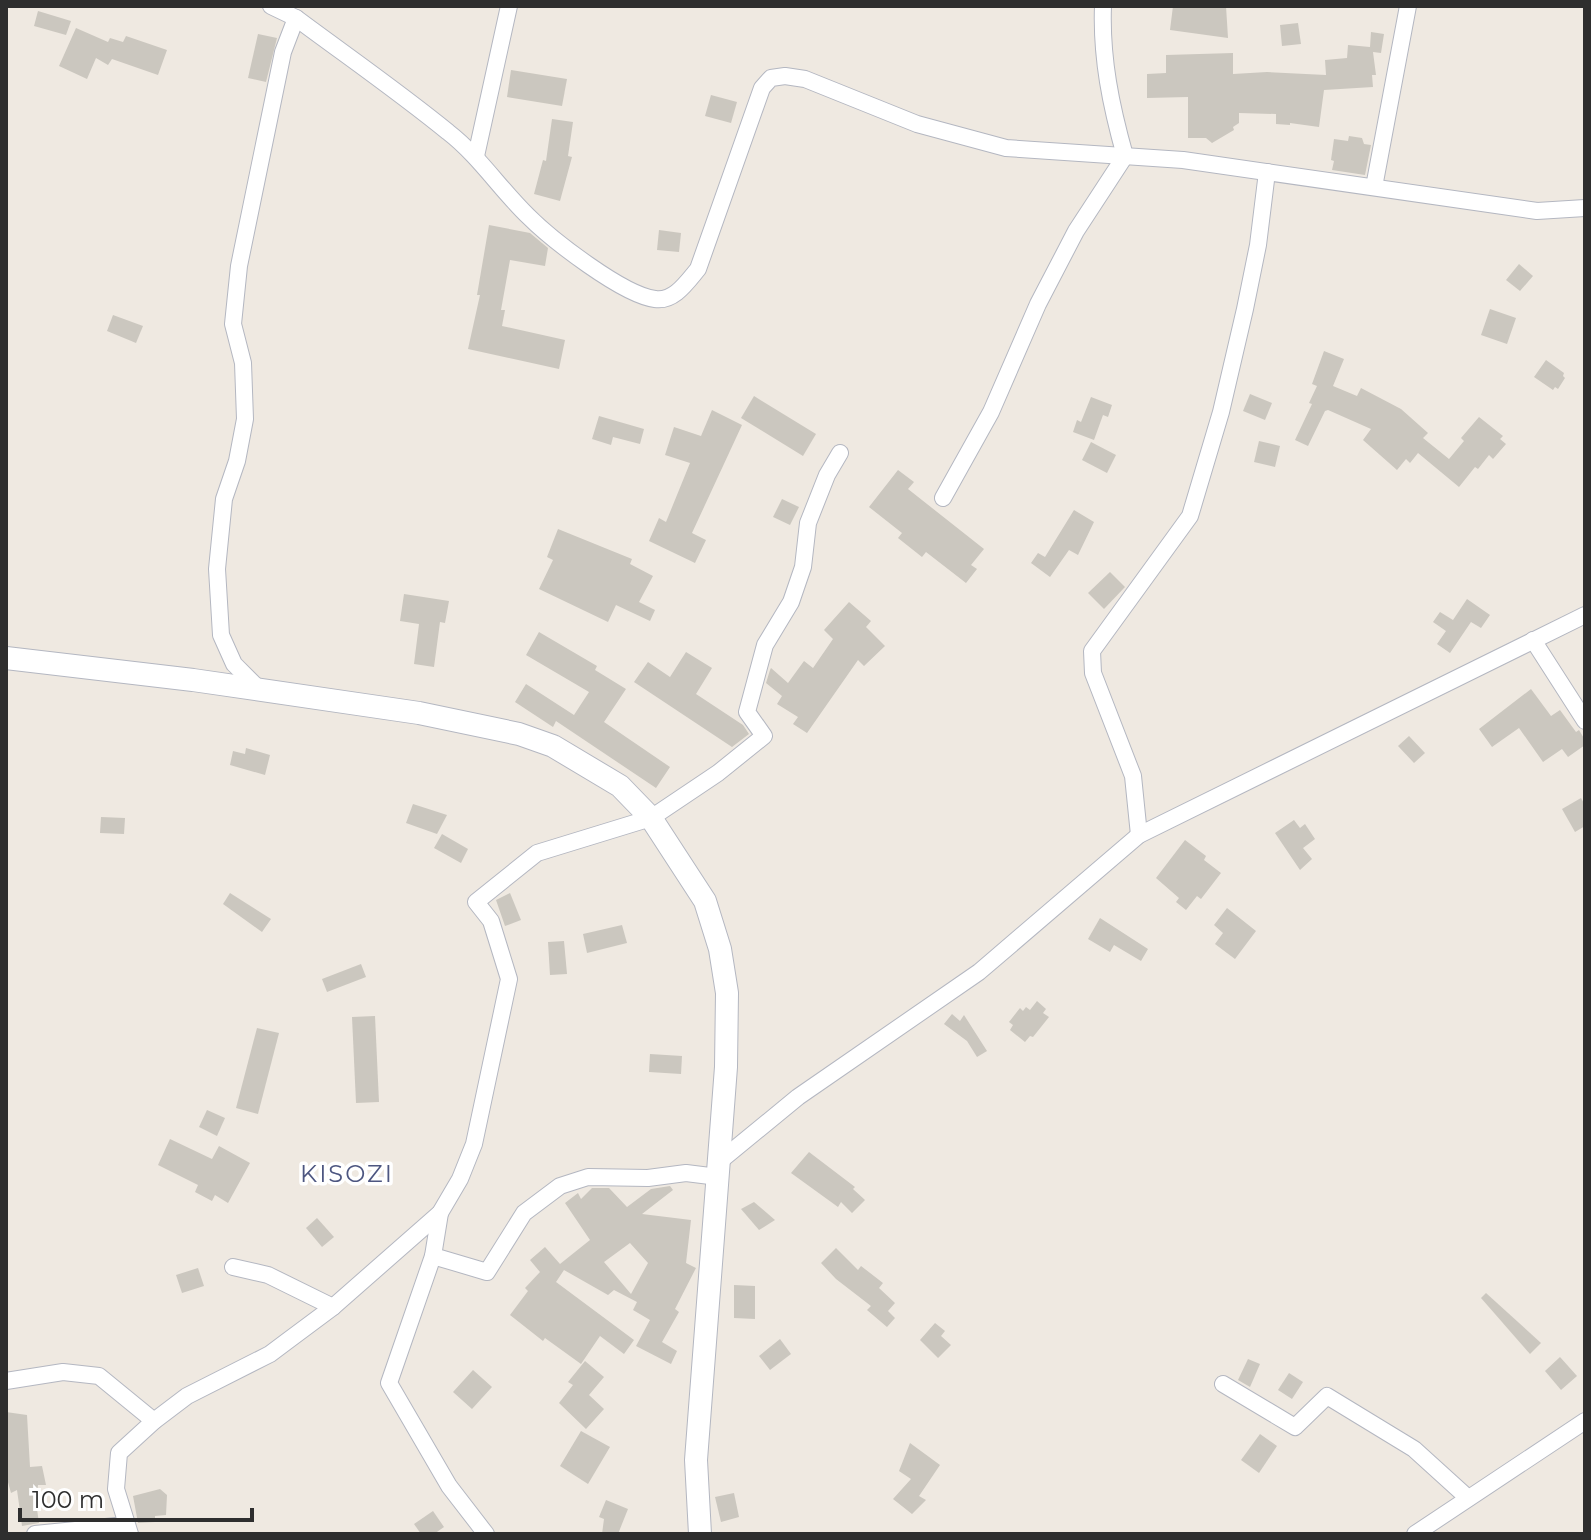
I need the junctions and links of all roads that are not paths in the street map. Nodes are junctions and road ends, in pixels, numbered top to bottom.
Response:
1 (271, 6) edge
2 (509, 6) edge
3 (1103, 6) edge
4 (1408, 6) edge
5 (296, 18) junction
6 (476, 156) junction
7 (1125, 156) junction
8 (1267, 172) junction
9 (1374, 187) junction
10 (1585, 208) edge
11 (840, 453) dead end
12 (943, 498) dead end
13 (1585, 615) edge
14 (1533, 640) junction
15 (6, 658) edge
16 (260, 690) junction
17 (1585, 721) edge
18 (651, 818) junction
19 (1139, 835) junction
20 (719, 1169) junction
21 (440, 1213) junction
22 (433, 1256) junction
23 (233, 1267) dead end
24 (333, 1307) junction
25 (6, 1381) edge
26 (1223, 1384) dead end
27 (154, 1421) junction
28 (1585, 1421) edge
29 (1468, 1498) junction
30 (128, 1530) edge
31 (35, 1534) edge
32 (486, 1534) edge
33 (700, 1534) edge
34 (1415, 1534) edge

1 - 5 street
2 - 6 street
3 - 7 street
4 - 9 street
5 - 6 street
5 - 16 street
6 - 7 street
7 - 8 street
7 - 12 street
8 - 9 street
8 - 19 street
9 - 10 street
11 - 18 street
13 - 14 street
14 - 17 street
14 - 19 street
15 - 16 street
16 - 18 street
18 - 20 street
18 - 21 street
19 - 20 street
20 - 22 street
20 - 33 street
21 - 22 street
21 - 24 street
22 - 32 street
23 - 24 street
24 - 27 street
25 - 27 street
26 - 29 street
27 - 30 street
28 - 29 street
29 - 34 street
30 - 31 street

